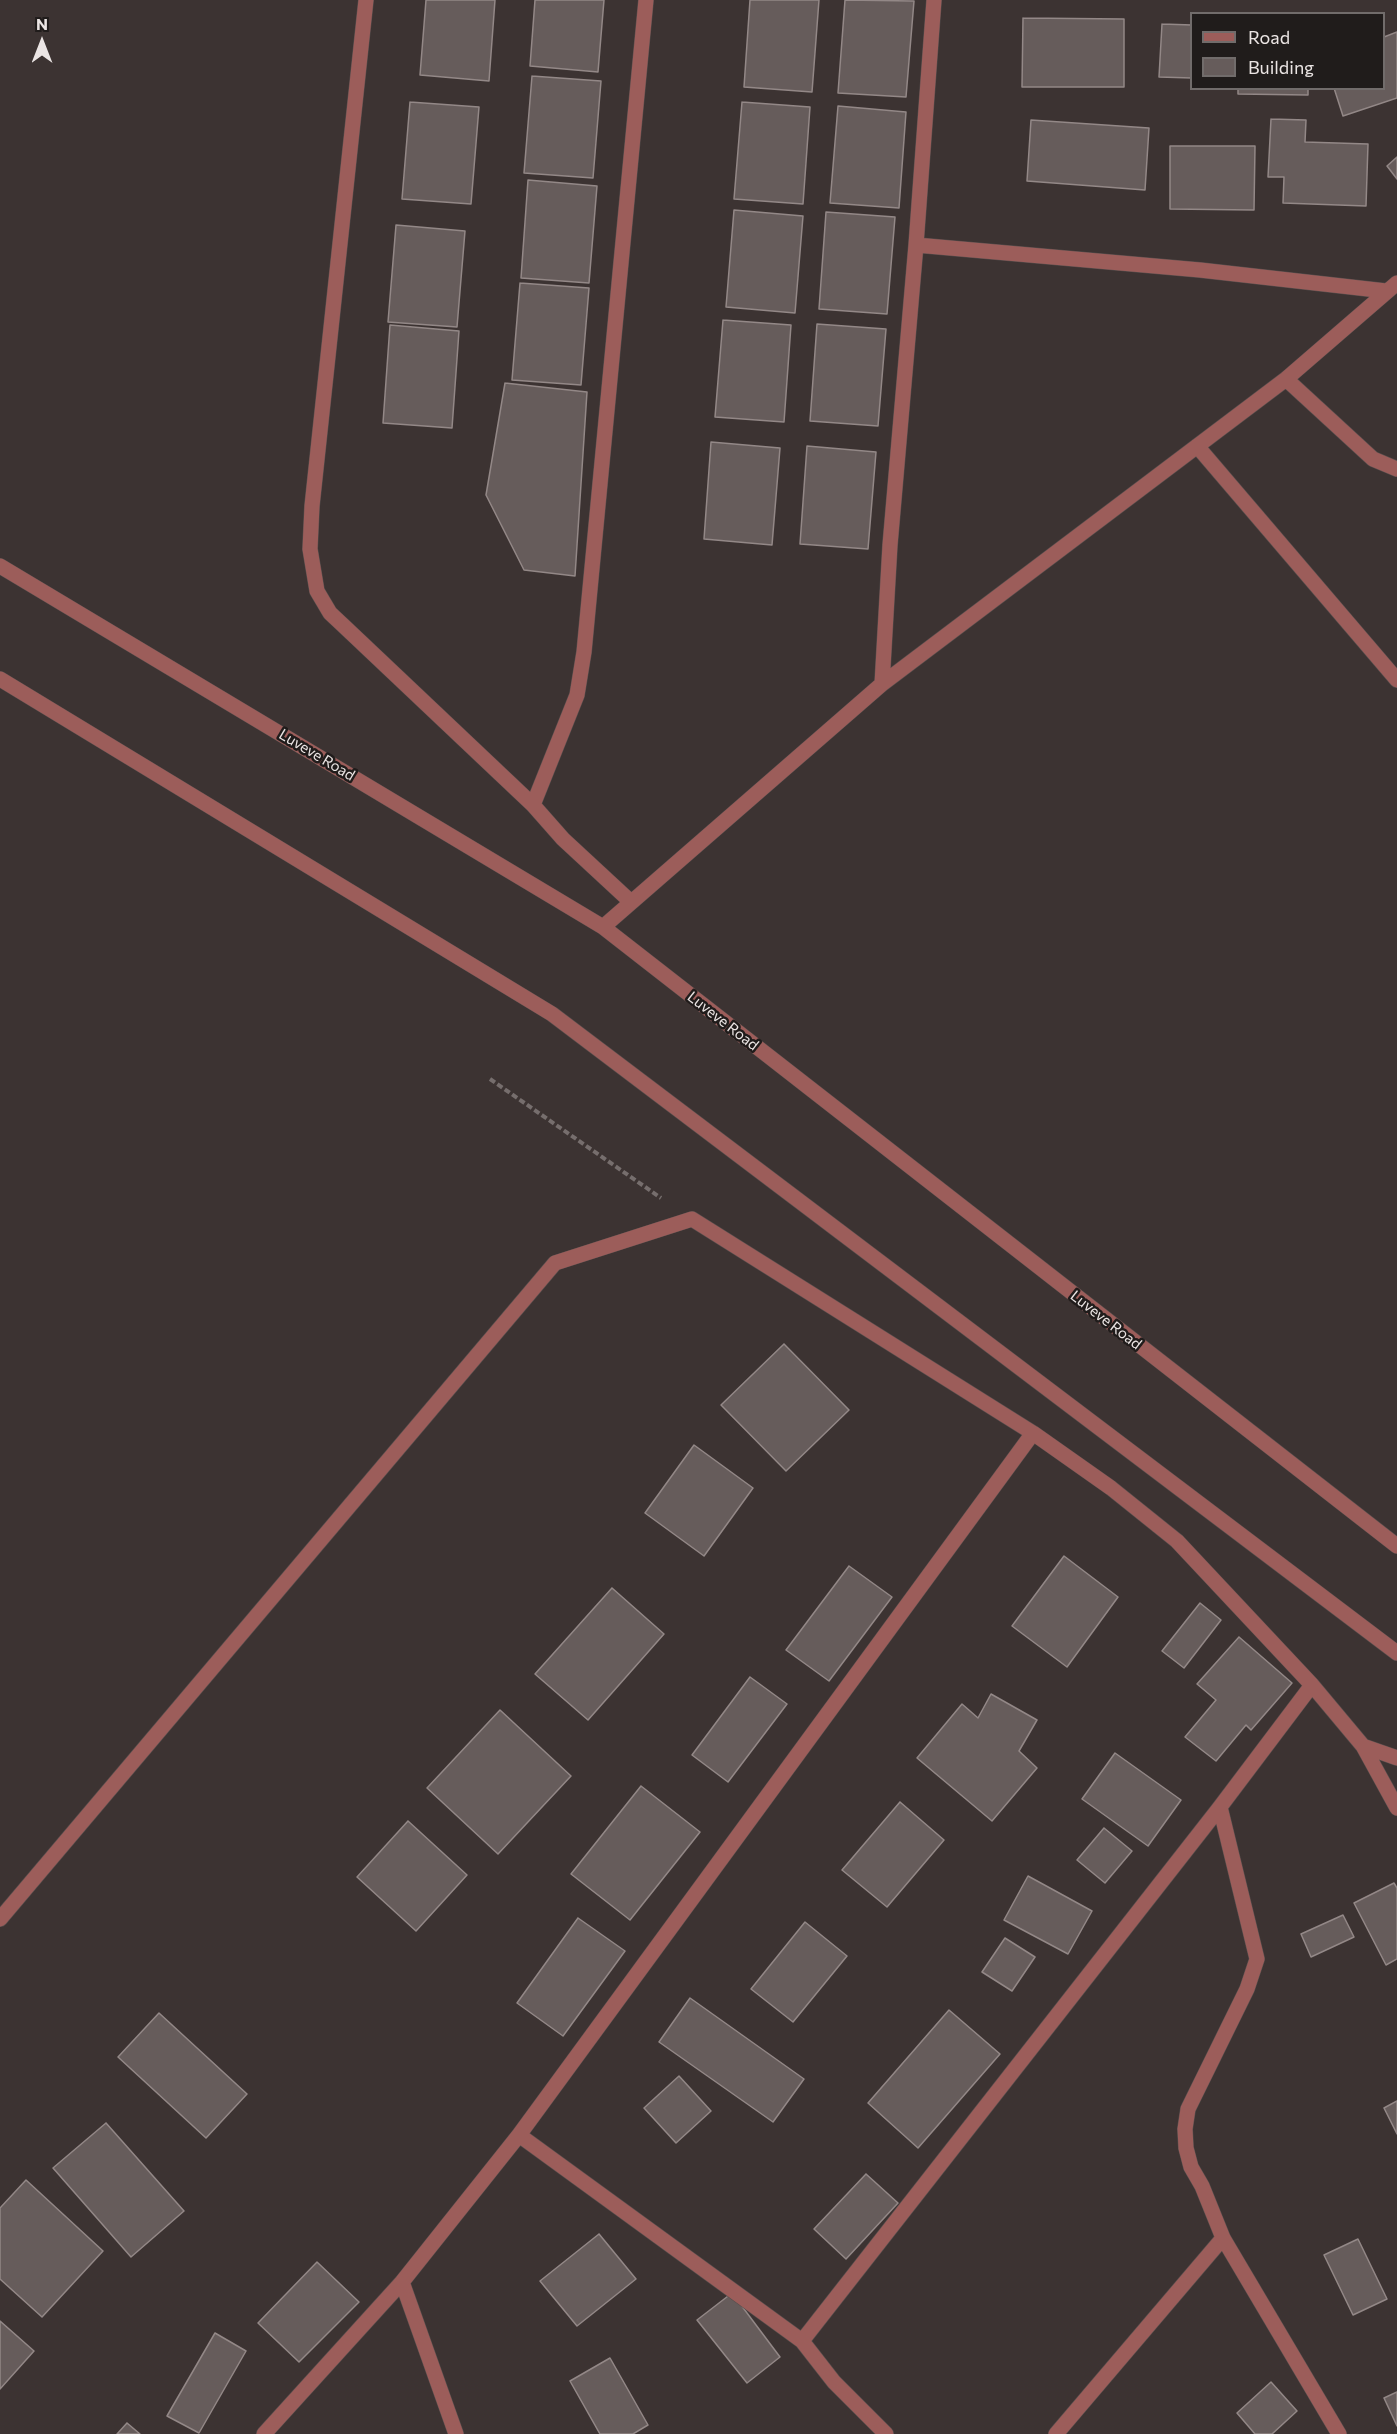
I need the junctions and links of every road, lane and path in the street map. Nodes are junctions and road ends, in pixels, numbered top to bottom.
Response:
1 (366, 0) edge
2 (646, 0) edge
3 (934, 0) edge
4 (916, 245) junction
5 (1391, 287) edge
6 (1286, 379) junction
7 (1197, 446) junction
8 (1397, 470) edge
9 (0, 566) edge
10 (0, 679) edge
11 (1397, 680) edge
12 (882, 684) junction
13 (533, 805) junction
14 (631, 902) junction
15 (603, 927) junction
16 (489, 1079) dead end
17 (692, 1219) junction
18 (1033, 1432) junction
19 (1397, 1546) edge
20 (1397, 1653) edge
21 (1312, 1685) junction
22 (1363, 1746) junction
23 (1397, 1758) edge
24 (1220, 1806) junction
25 (1397, 1809) edge
26 (0, 1919) edge
27 (519, 2135) junction
28 (1223, 2238) junction
29 (402, 2282) junction
30 (802, 2341) junction
31 (264, 2434) edge
32 (456, 2434) edge
33 (886, 2434) edge
34 (1056, 2434) edge
35 (1339, 2434) edge

1 - 13 street
2 - 13 street
3 - 4 street
4 - 5 street
4 - 12 street
5 - 6 street
6 - 7 street
6 - 8 street
7 - 11 street
7 - 12 street
9 - 15 street, Luveve Road
10 - 20 street
12 - 14 street
13 - 14 street
14 - 15 street
15 - 19 street, Luveve Road
16 - 17 path
17 - 18 street
17 - 26 street
18 - 21 street
18 - 27 street
21 - 22 street
21 - 24 street
22 - 23 street
22 - 25 street
24 - 28 street
24 - 30 street
27 - 29 street
27 - 30 street
28 - 34 street
28 - 35 street
29 - 31 street
29 - 32 street
30 - 33 street

